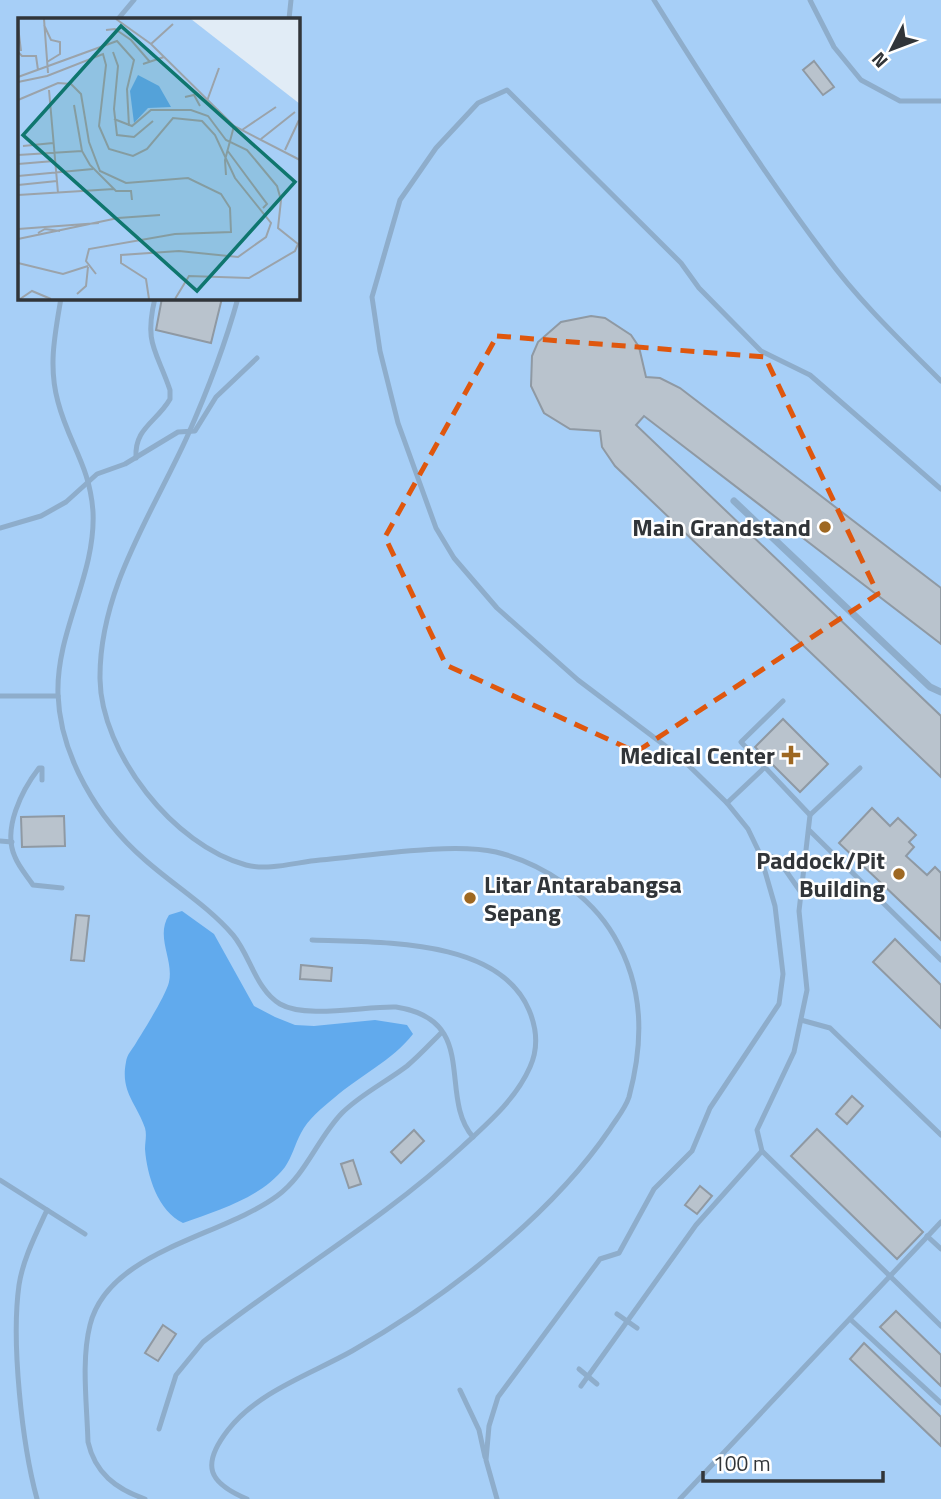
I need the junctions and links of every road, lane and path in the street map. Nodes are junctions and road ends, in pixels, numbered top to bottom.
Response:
1 (134, 0) edge
2 (291, 0) edge
3 (653, 0) edge
4 (810, 0) edge
5 (119, 18) edge
6 (289, 18) edge
7 (941, 101) edge
8 (61, 299) edge
9 (155, 299) edge
10 (238, 299) edge
11 (257, 358) dead end
12 (941, 381) edge
13 (188, 433) junction
14 (136, 458) junction
15 (89, 480) junction
16 (941, 489) edge
17 (734, 501) dead end
18 (0, 528) edge
19 (941, 692) edge
20 (0, 696) edge
21 (58, 696) junction
22 (783, 701) dead end
23 (764, 768) junction
24 (860, 768) dead end
25 (42, 780) dead end
26 (727, 803) junction
27 (810, 815) junction
28 (810, 831) junction
29 (0, 841) edge
30 (12, 842) junction
31 (760, 854) junction
32 (62, 888) dead end
33 (800, 891) junction
34 (312, 940) dead end
35 (941, 960) edge
36 (801, 1020) junction
37 (441, 1033) junction
38 (941, 1135) edge
39 (473, 1137) junction
40 (762, 1151) junction
41 (0, 1180) edge
42 (47, 1210) junction
43 (941, 1222) edge
44 (85, 1234) dead end
45 (928, 1236) junction
46 (941, 1249) edge
47 (890, 1276) junction
48 (617, 1314) dead end
49 (850, 1319) junction
50 (627, 1321) junction
51 (941, 1326) edge
52 (637, 1328) dead end
53 (579, 1369) dead end
54 (587, 1377) junction
55 (597, 1384) dead end
56 (581, 1386) dead end
57 (460, 1390) dead end
58 (941, 1403) edge
59 (159, 1429) dead end
60 (486, 1460) junction
61 (125, 1492) junction
62 (37, 1499) edge
63 (119, 1499) edge
64 (145, 1499) edge
65 (247, 1499) edge
66 (496, 1499) edge
67 (680, 1499) edge

1 - 5 lane
2 - 6 lane
3 - 12 lane
4 - 7 lane
8 - 15 lane
9 - 14 lane
10 - 13 lane
11 - 13 lane
13 - 14 lane
13 - 65 lane
14 - 15 lane
15 - 18 lane
15 - 21 lane
16 - 26 lane
17 - 19 street
20 - 21 lane
21 - 37 lane
22 - 23 lane
23 - 26 lane
23 - 27 lane
24 - 27 lane
25 - 30 lane
26 - 31 lane
27 - 28 lane
28 - 33 lane
28 - 35 lane
29 - 30 lane
30 - 32 lane
31 - 33 lane
31 - 60 lane
33 - 36 lane
34 - 39 lane
36 - 38 lane
36 - 40 lane
37 - 39 lane
37 - 61 lane
39 - 59 lane
40 - 47 lane
40 - 50 lane
41 - 42 lane
42 - 44 lane
42 - 62 lane
43 - 45 lane
45 - 46 lane
45 - 47 lane
47 - 49 lane
47 - 51 lane
48 - 50 lane
49 - 58 lane
49 - 67 lane
50 - 52 lane
50 - 54 lane
53 - 54 lane
54 - 55 lane
54 - 56 lane
57 - 60 lane
60 - 66 lane
61 - 63 lane
61 - 64 lane

